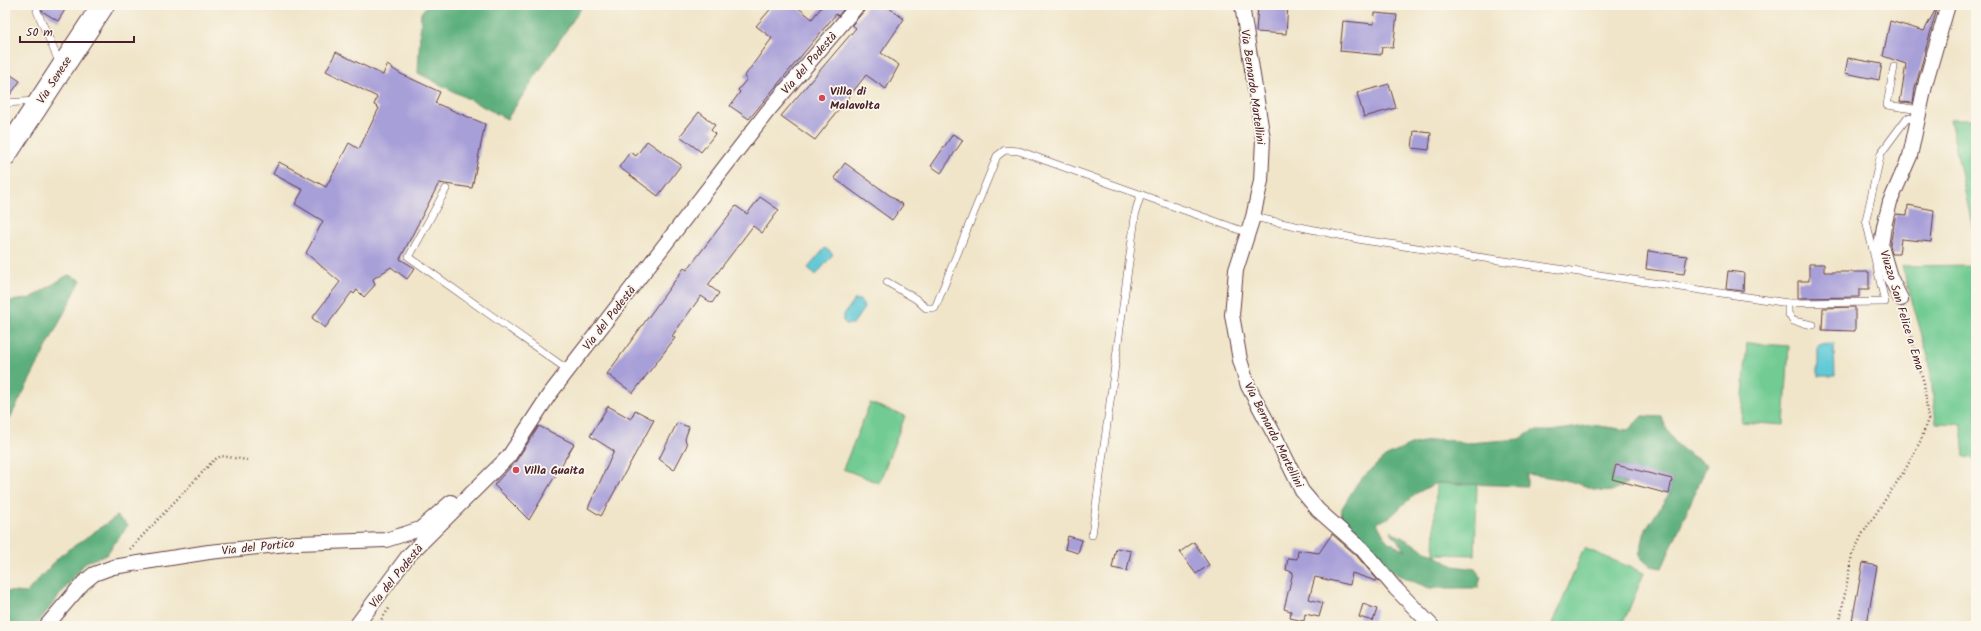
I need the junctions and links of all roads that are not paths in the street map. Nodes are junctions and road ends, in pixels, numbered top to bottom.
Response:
1 (103, 5) edge
2 (858, 5) edge
3 (1242, 5) edge
4 (1948, 5) edge
5 (37, 11) dead end
6 (1894, 67) dead end
7 (62, 68) junction
8 (40, 101) junction
9 (5, 103) edge
10 (1919, 115) junction
11 (5, 155) edge
12 (446, 189) dead end
13 (1141, 194) junction
14 (1253, 217) junction
15 (1248, 233) junction
16 (887, 282) dead end
17 (1901, 299) road end
18 (1788, 303) junction
19 (1813, 326) dead end
20 (568, 370) junction
21 (479, 486) junction
22 (1092, 535) dead end
23 (46, 626) edge
24 (356, 626) edge
25 (1432, 626) edge

1 - 7 main road, Via Senese
2 - 20 street, Via del Podestà
3 - 14 street, Via Bernardo Martellini
4 - 10 street, Viuzzo San Felice a Ema
5 - 7 lane
6 - 10 lane
7 - 8 main road, Via Senese
8 - 9 lane
8 - 11 main road, Via Senese
10 - 17 street, Viuzzo San Felice a Ema
10 - 18 lane
12 - 20 lane
13 - 15 lane
13 - 16 lane
13 - 22 lane
14 - 15 street, Via Bernardo Martellini
14 - 18 lane
15 - 25 street, Via Bernardo Martellini
18 - 19 lane
20 - 21 street, Via del Podestà
21 - 23 street, Via del Portico
21 - 24 street, Via del Podestà

